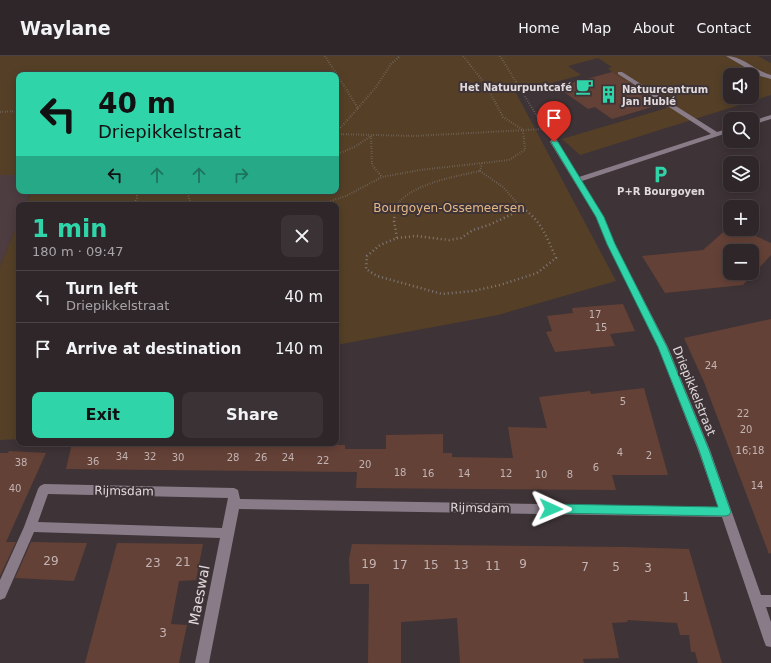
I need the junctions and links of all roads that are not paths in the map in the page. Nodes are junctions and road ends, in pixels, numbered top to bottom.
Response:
1 (729, 56) edge
2 (620, 73) dead end
3 (771, 77) edge
4 (771, 117) edge
5 (759, 121) edge
6 (723, 132) edge
7 (716, 134) junction
8 (554, 142) dead end
9 (578, 180) junction
10 (234, 504) junction
11 (725, 512) junction
12 (30, 527) junction
13 (227, 533) junction
14 (0, 594) edge
15 (757, 601) junction
16 (771, 601) edge
17 (771, 641) edge
18 (202, 663) edge

1 - 3 street
2 - 7 street
4 - 5 street
6 - 7 street
7 - 9 street
8 - 9 street, Driepikkelstraat
9 - 11 street, Driepikkelstraat
10 - 11 street, Rijmsdam
10 - 12 street, Rijmsdam
10 - 13 street
11 - 15 street, Driepikkelstraat
12 - 13 street
12 - 14 street, Rijmsdam
13 - 18 street, Maeswal
15 - 16 street
15 - 17 street, Driepikkelstraat

